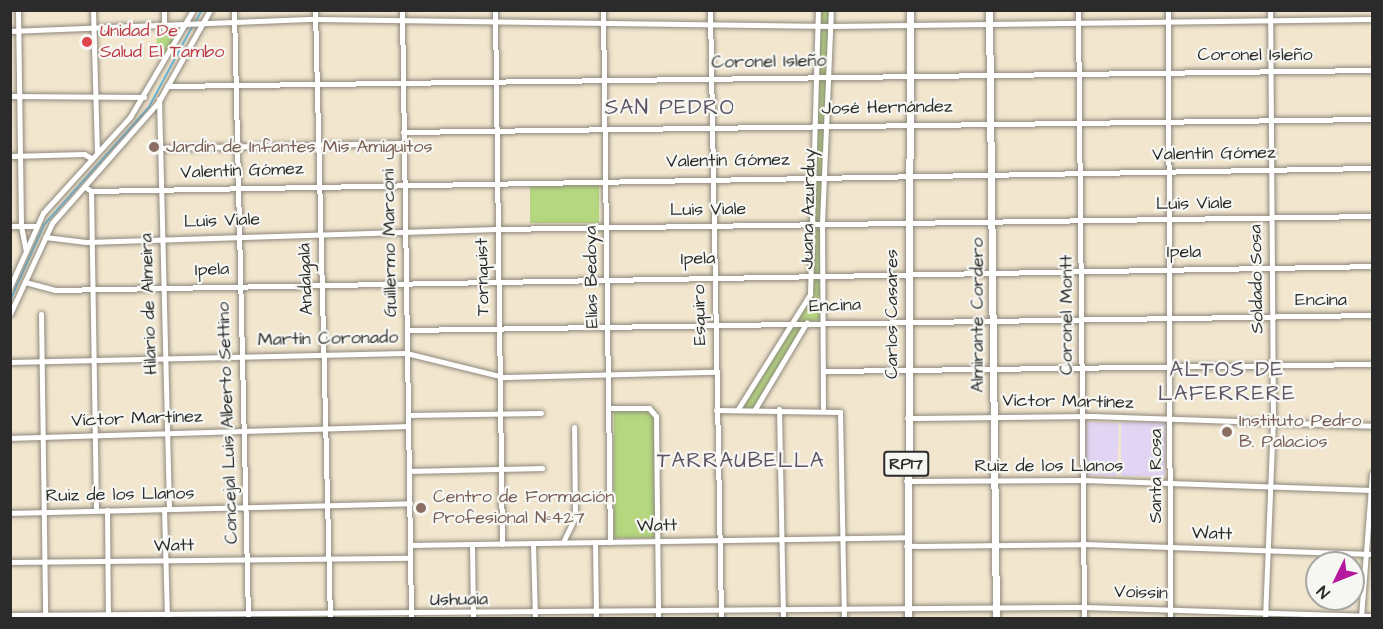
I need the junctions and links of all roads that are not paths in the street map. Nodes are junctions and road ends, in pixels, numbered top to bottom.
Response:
1 (18, 10) edge
2 (93, 10) edge
3 (164, 10) edge
4 (193, 10) edge
5 (210, 10) edge
6 (234, 10) edge
7 (315, 10) edge
8 (402, 10) edge
9 (495, 10) edge
10 (603, 10) edge
11 (710, 10) edge
12 (818, 10) edge
13 (831, 10) edge
14 (910, 10) edge
15 (989, 10) edge
16 (1078, 10) edge
17 (1168, 10) edge
18 (1270, 10) edge
19 (315, 19) junction
20 (402, 19) junction
21 (1372, 19) edge
22 (233, 20) junction
23 (1269, 20) junction
24 (495, 21) junction
25 (1167, 21) junction
26 (603, 22) junction
27 (203, 23) junction
28 (710, 23) junction
29 (1078, 23) junction
30 (818, 24) junction
31 (910, 24) junction
32 (990, 24) junction
33 (186, 26) junction
34 (831, 26) junction
35 (164, 28) junction
36 (93, 30) junction
37 (10, 31) edge
38 (18, 31) junction
39 (1269, 70) junction
40 (1372, 70) edge
41 (1167, 71) junction
42 (1079, 72) junction
43 (991, 73) junction
44 (910, 74) junction
45 (818, 76) junction
46 (830, 76) junction
47 (712, 79) junction
48 (603, 80) junction
49 (495, 82) junction
50 (402, 83) junction
51 (316, 84) junction
52 (167, 86) junction
53 (235, 86) junction
54 (148, 87) junction
55 (94, 94) junction
56 (136, 94) junction
57 (19, 95) junction
58 (10, 96) edge
59 (144, 97) junction
60 (159, 99) junction
61 (1372, 118) edge
62 (1270, 119) junction
63 (1168, 120) junction
64 (992, 122) junction
65 (1079, 122) junction
66 (908, 123) junction
67 (815, 124) junction
68 (827, 124) junction
69 (712, 127) junction
70 (604, 129) junction
71 (496, 131) junction
72 (403, 132) junction
73 (403, 143) junction
74 (317, 144) junction
75 (235, 145) junction
76 (161, 148) junction
77 (97, 153) junction
78 (20, 155) junction
79 (10, 156) edge
80 (91, 158) junction
81 (1372, 168) edge
82 (1271, 169) junction
83 (1080, 170) junction
84 (1168, 170) junction
85 (909, 172) junction
86 (992, 172) junction
87 (812, 174) junction
88 (825, 174) junction
89 (713, 177) junction
90 (605, 179) junction
91 (496, 181) junction
92 (404, 183) junction
93 (318, 184) junction
94 (236, 186) junction
95 (85, 187) junction
96 (161, 189) junction
97 (92, 191) junction
98 (1372, 216) edge
99 (1271, 218) junction
100 (1169, 219) junction
101 (992, 220) junction
102 (1081, 220) junction
103 (908, 221) junction
104 (808, 223) junction
105 (822, 223) junction
106 (713, 225) junction
107 (10, 226) edge
108 (21, 226) junction
109 (35, 226) junction
110 (605, 227) junction
111 (497, 229) junction
112 (404, 231) junction
113 (320, 234) junction
114 (237, 236) junction
115 (45, 237) junction
116 (162, 238) junction
117 (90, 241) junction
118 (26, 251) junction
119 (1372, 266) edge
120 (1170, 267) junction
121 (1271, 267) junction
122 (1082, 268) junction
123 (993, 269) junction
124 (907, 270) junction
125 (822, 272) junction
126 (810, 273) junction
127 (714, 274) junction
128 (607, 277) junction
129 (498, 278) junction
130 (406, 280) junction
131 (25, 282) junction
132 (321, 283) junction
133 (239, 284) junction
134 (10, 287) edge
135 (164, 287) junction
136 (91, 289) junction
137 (10, 314) edge
138 (41, 314) dead end
139 (1273, 315) junction
140 (1372, 315) edge
141 (1171, 316) junction
142 (993, 318) junction
143 (1082, 318) junction
144 (907, 320) junction
145 (824, 321) junction
146 (807, 322) junction
147 (792, 323) junction
148 (716, 324) junction
149 (608, 327) junction
150 (499, 328) junction
151 (406, 330) junction
152 (406, 353) junction
153 (323, 354) junction
154 (240, 356) junction
155 (166, 358) junction
156 (92, 360) junction
157 (40, 361) junction
158 (10, 362) edge
159 (1273, 364) junction
160 (1372, 364) edge
161 (1083, 366) junction
162 (1171, 366) junction
163 (907, 368) junction
164 (993, 368) junction
165 (824, 371) junction
166 (715, 372) junction
167 (608, 374) junction
168 (500, 376) junction
169 (609, 408) junction
170 (823, 408) junction
171 (738, 409) junction
172 (755, 409) junction
173 (779, 409) junction
174 (716, 410) junction
175 (500, 413) junction
176 (541, 413) dead end
177 (408, 415) junction
178 (994, 416) junction
179 (1083, 416) junction
180 (907, 418) junction
181 (1171, 419) junction
182 (1273, 422) junction
183 (408, 426) junction
184 (1372, 426) edge
185 (574, 427) dead end
186 (325, 430) junction
187 (242, 431) junction
188 (167, 433) junction
189 (95, 436) junction
190 (43, 437) junction
191 (10, 438) edge
192 (542, 468) dead end
193 (500, 469) junction
194 (409, 471) junction
195 (1372, 473) edge
196 (1083, 480) junction
197 (906, 481) junction
198 (995, 481) junction
199 (1171, 483) junction
200 (1271, 487) junction
201 (1372, 490) edge
202 (410, 503) junction
203 (327, 505) junction
204 (246, 507) junction
205 (167, 509) junction
206 (96, 510) junction
207 (107, 510) junction
208 (44, 512) junction
209 (10, 513) edge
210 (906, 537) junction
211 (780, 538) junction
212 (844, 538) junction
213 (719, 540) junction
214 (658, 541) junction
215 (563, 542) junction
216 (610, 542) junction
217 (595, 543) junction
218 (472, 544) junction
219 (502, 544) junction
220 (533, 544) junction
221 (996, 544) junction
222 (1084, 544) junction
223 (410, 545) junction
224 (906, 546) junction
225 (1171, 547) junction
226 (1268, 550) junction
227 (1369, 554) edge
228 (410, 558) junction
229 (247, 559) junction
230 (329, 559) junction
231 (108, 561) junction
232 (166, 561) junction
233 (10, 562) edge
234 (45, 562) junction
235 (996, 607) junction
236 (1084, 607) junction
237 (844, 608) junction
238 (908, 608) junction
239 (782, 609) junction
240 (1170, 609) junction
241 (721, 610) junction
242 (658, 611) junction
243 (10, 615) edge
244 (330, 615) edge
245 (596, 615) edge
246 (1265, 615) edge
247 (45, 616) edge
248 (108, 616) edge
249 (167, 616) edge
250 (248, 616) edge
251 (411, 616) edge
252 (535, 616) edge
253 (1372, 616) edge
254 (441, 617) edge
255 (473, 617) edge
256 (1361, 617) edge
257 (658, 618) edge
258 (721, 618) edge
259 (783, 618) edge
260 (844, 618) edge
261 (908, 618) edge
262 (996, 618) edge
263 (1084, 618) edge
264 (1170, 618) edge

1 - 38 street
2 - 36 street
3 - 35 street
4 - 33 street
5 - 27 street
6 - 22 street, Concejal Luis Alberto Settino
7 - 19 street, Andalgalá
8 - 20 street, Guillermo Marconi
9 - 24 street, Tornquist
10 - 26 street, Elías Bedoya
11 - 28 street, Esquiro
12 - 30 street, Juana Azurduy
13 - 34 street, Juana Azurduy
14 - 31 main road, Carlos Casares / RP17
15 - 32 main road, Almirante Cordero
16 - 29 street, Coronel Montt
17 - 25 street, Santa Rosa
18 - 23 street, Soldado Sosa
19 - 20 street
19 - 22 street
19 - 51 street, Andalgalá
20 - 24 street
20 - 50 street, Guillermo Marconi
21 - 23 street
22 - 27 street
22 - 53 street, Concejal Luis Alberto Settino
23 - 25 street
23 - 39 street, Soldado Sosa
24 - 26 street
24 - 49 street, Tornquist
25 - 29 street
25 - 41 street, Santa Rosa
26 - 28 street
26 - 48 street, Elías Bedoya
27 - 33 street
27 - 52 street
28 - 30 street
28 - 47 street, Esquiro
29 - 32 street
29 - 42 street, Coronel Montt
30 - 34 street
30 - 45 street, Juana Azurduy
31 - 32 street
31 - 34 street
31 - 44 main road, Carlos Casares / RP17
32 - 43 main road, Almirante Cordero
33 - 35 street
33 - 54 street
34 - 46 street, Juana Azurduy
35 - 36 street
36 - 38 street
36 - 55 street
37 - 38 street
38 - 57 street
39 - 40 street, Coronel Isleño
39 - 41 street, Coronel Isleño
39 - 62 street, Soldado Sosa
41 - 42 street, Coronel Isleño
41 - 63 street, Santa Rosa
42 - 43 street, Coronel Isleño
42 - 65 street, Coronel Montt
43 - 44 street, Coronel Isleño
43 - 64 main road, Almirante Cordero
44 - 46 street, Coronel Isleño
44 - 66 main road, Carlos Casares / RP17
45 - 46 street, Coronel Isleño
45 - 47 street, Coronel Isleño
45 - 67 street, Juana Azurduy
46 - 68 street, Juana Azurduy
47 - 48 street, Coronel Isleño
47 - 69 street, Esquiro
48 - 49 street, Coronel Isleño
48 - 70 street, Elías Bedoya
49 - 50 street, Coronel Isleño
49 - 71 street, Tornquist
50 - 51 street, Coronel Isleño
50 - 72 street, Guillermo Marconi
51 - 53 street, Coronel Isleño
51 - 74 street, Andalgalá
52 - 53 street, Coronel Isleño
52 - 60 street
53 - 75 street, Concejal Luis Alberto Settino
54 - 56 street
54 - 59 street
55 - 56 street
55 - 57 street
55 - 77 street
56 - 59 street
57 - 58 street
57 - 78 street
59 - 77 street
60 - 76 street, Hilario de Almeira
60 - 95 street
61 - 62 street, José Hernández
62 - 63 street, José Hernández
62 - 82 street, Soldado Sosa
63 - 65 street, José Hernández
63 - 84 street, Santa Rosa
64 - 65 street, José Hernández
64 - 66 street, José Hernández
64 - 86 main road, Almirante Cordero
65 - 83 street, Coronel Montt
66 - 68 street, José Hernández
66 - 85 main road, Carlos Casares / RP17
67 - 68 street, José Hernández
67 - 69 street, José Hernández
67 - 87 street, Juana Azurduy
68 - 88 street, Juana Azurduy
69 - 70 street, José Hernández
69 - 89 street, Esquiro
70 - 71 street, José Hernández
70 - 90 street, Elías Bedoya
71 - 72 street, José Hernández
71 - 91 street, Tornquist
72 - 73 street, Guillermo Marconi
73 - 74 street
73 - 92 street, Guillermo Marconi
74 - 75 street
74 - 93 street, Andalgalá
75 - 76 street
75 - 94 street, Concejal Luis Alberto Settino
76 - 96 street, Hilario de Almeira
77 - 80 street
78 - 79 street
78 - 80 street
78 - 108 street
80 - 109 street
81 - 82 street, Valentín Gómez
82 - 84 street, Valentín Gómez
82 - 99 street, Soldado Sosa
83 - 84 street, Valentín Gómez
83 - 86 street, Valentín Gómez
83 - 102 street, Coronel Montt
84 - 100 street, Santa Rosa
85 - 86 street, Valentín Gómez
85 - 88 street, Valentín Gómez
85 - 103 main road, Carlos Casares / RP17
86 - 101 main road, Almirante Cordero
87 - 88 street, Valentín Gómez
87 - 89 street, Valentín Gómez
87 - 104 street, Juana Azurduy
88 - 105 street, Juana Azurduy
89 - 90 street, Valentín Gómez
89 - 106 street, Esquiro
90 - 91 street, Valentín Gómez
90 - 110 street, Elías Bedoya
91 - 92 street, Valentín Gómez
91 - 111 street, Tornquist
92 - 93 street, Valentín Gómez
92 - 112 street, Guillermo Marconi
93 - 94 street, Valentín Gómez
93 - 113 street, Andalgalá
94 - 96 street, Valentín Gómez
94 - 114 street, Concejal Luis Alberto Settino
95 - 97 street
95 - 115 street
96 - 97 street, Valentín Gómez
96 - 116 street, Hilario de Almeira
97 - 117 street
98 - 99 street, Luis Viale
99 - 100 street, Luis Viale
99 - 121 street, Soldado Sosa
100 - 102 street, Luis Viale
100 - 120 street, Santa Rosa
101 - 102 street, Luis Viale
101 - 103 street, Luis Viale
101 - 123 main road, Almirante Cordero
102 - 122 street, Coronel Montt
103 - 105 street, Luis Viale
103 - 124 main road, Carlos Casares / RP17
104 - 105 street, Luis Viale
104 - 106 street, Luis Viale
104 - 126 street, Juana Azurduy
105 - 125 street, Juana Azurduy
106 - 110 street, Luis Viale
106 - 127 street, Esquiro
107 - 108 street
108 - 109 street
108 - 118 street
109 - 118 street
110 - 111 street, Luis Viale
110 - 128 street, Elías Bedoya
111 - 112 street, Luis Viale
111 - 129 street, Tornquist
112 - 113 street, Luis Viale
112 - 130 street, Guillermo Marconi
113 - 114 street, Luis Viale
113 - 132 street, Andalgalá
114 - 116 street, Luis Viale
114 - 133 street, Concejal Luis Alberto Settino
115 - 117 street, Luis Viale
115 - 131 street
116 - 117 street, Luis Viale
116 - 135 street, Hilario de Almeira
117 - 136 street
118 - 134 street
119 - 121 street, Ipela
120 - 121 street, Ipela
120 - 122 street, Ipela
120 - 141 street, Santa Rosa
121 - 139 street, Soldado Sosa
122 - 123 street, Ipela
122 - 143 street, Coronel Montt
123 - 124 street, Ipela
123 - 142 main road, Almirante Cordero
124 - 125 street, Ipela
124 - 144 main road, Carlos Casares / RP17
125 - 126 street, Ipela
125 - 145 street, Juana Azurduy
126 - 127 street, Ipela
126 - 147 street, Juana Azurduy
127 - 128 street, Ipela
127 - 148 street, Esquiro
128 - 129 street, Ipela
128 - 149 street, Elías Bedoya
129 - 130 street, Ipela
129 - 150 street, Tornquist
130 - 132 street, Ipela
130 - 151 street, Guillermo Marconi
131 - 136 street, Ipela
131 - 137 street
132 - 133 street, Ipela
132 - 153 street, Andalgalá
133 - 135 street, Ipela
133 - 154 street, Concejal Luis Alberto Settino
135 - 136 street, Ipela
135 - 155 street, Hilario de Almeira
136 - 156 street
138 - 157 street
139 - 140 street, Encina
139 - 141 street, Encina
139 - 159 street, Soldado Sosa
141 - 143 street, Encina
141 - 162 street, Santa Rosa
142 - 143 street, Encina
142 - 144 street, Encina
142 - 164 main road, Almirante Cordero
143 - 161 street, Coronel Montt
144 - 145 street, Encina
144 - 163 main road, Carlos Casares / RP17
145 - 146 street, Encina
145 - 165 street, Juana Azurduy
146 - 147 street, Encina
146 - 172 street
147 - 148 street, Encina
147 - 171 street, Juana Azurduy
148 - 149 street, Encina
148 - 166 street, Esquiro
149 - 150 street, Encina
149 - 167 street, Elías Bedoya
150 - 151 street, Encina
150 - 168 street, Tornquist
151 - 152 street, Guillermo Marconi
152 - 153 street, Martín Coronado
152 - 168 street, Martín Coronado
152 - 177 street, Guillermo Marconi
153 - 154 street, Martín Coronado
153 - 186 street, Andalgalá
154 - 155 street, Martín Coronado
154 - 187 street, Concejal Luis Alberto Settino
155 - 156 street, Martín Coronado
155 - 188 street, Hilario de Almeira
156 - 157 street, Martín Coronado
156 - 189 street
157 - 158 street, Martín Coronado
157 - 190 street
159 - 160 street
159 - 162 street
159 - 182 street, Soldado Sosa
161 - 162 street
161 - 164 street
161 - 179 street, Coronel Montt
162 - 181 street, Santa Rosa
163 - 164 street
163 - 165 street
163 - 180 main road, Carlos Casares / RP17
164 - 178 main road, Almirante Cordero
165 - 170 street, Juana Azurduy
166 - 167 street, Martín Coronado
166 - 174 street, Esquiro
167 - 168 street, Martín Coronado
167 - 169 street, Elías Bedoya
168 - 175 street, Tornquist
169 - 214 street
169 - 216 street, Elías Bedoya
170 - 173 street
170 - 212 street
171 - 172 street
171 - 174 street
172 - 173 street
173 - 211 street
174 - 213 street, Esquiro
175 - 176 street
175 - 177 street
175 - 193 street, Tornquist
177 - 183 street, Guillermo Marconi
178 - 179 street, Víctor Martínez
178 - 180 street, Víctor Martínez
178 - 198 main road, Almirante Cordero
179 - 181 street, Víctor Martínez
179 - 196 street, Coronel Montt
180 - 197 main road, Carlos Casares / RP17
181 - 182 street, Víctor Martínez
181 - 199 street, Santa Rosa
182 - 184 street, Víctor Martínez
182 - 200 street, Soldado Sosa
183 - 186 street, Víctor Martínez
183 - 194 street, Guillermo Marconi
185 - 215 street
186 - 187 street, Víctor Martínez
186 - 203 street, Andalgalá
187 - 188 street, Víctor Martínez
187 - 204 street, Concejal Luis Alberto Settino
188 - 189 street, Víctor Martínez
188 - 205 street, Hilario de Almeira
189 - 190 street, Víctor Martínez
189 - 206 street
190 - 191 street, Víctor Martínez
190 - 208 street
192 - 193 street
193 - 194 street
193 - 219 street, Tornquist
194 - 202 street, Guillermo Marconi
195 - 201 street
196 - 198 street, Ruiz de los Llanos
196 - 199 street, Ruiz de los Llanos
196 - 222 street, Coronel Montt
197 - 198 street, Ruiz de los Llanos
197 - 210 main road, Carlos Casares / RP17
198 - 221 main road, Almirante Cordero
199 - 200 street, Ruiz de los Llanos
199 - 225 street, Santa Rosa
200 - 201 street, Ruiz de los Llanos
200 - 226 street, Soldado Sosa
201 - 227 street
202 - 203 street, Ruiz de los Llanos
202 - 223 street, Guillermo Marconi
203 - 204 street, Ruiz de los Llanos
203 - 230 street, Andalgalá
204 - 205 street, Ruiz de los Llanos
204 - 229 street, Concejal Luis Alberto Settino
205 - 207 street, Ruiz de los Llanos
205 - 232 street, Hilario de Almeira
206 - 207 street, Ruiz de los Llanos
206 - 208 street, Ruiz de los Llanos
207 - 231 street
208 - 209 street, Ruiz de los Llanos
208 - 234 street
210 - 212 street, Watt
210 - 224 main road, Carlos Casares / RP17
211 - 212 street, Watt
211 - 213 street, Watt
211 - 239 street
212 - 237 street
213 - 214 street, Watt
213 - 241 street, Esquiro
214 - 216 street, Watt
214 - 242 street
215 - 217 street, Watt
215 - 220 street, Watt
216 - 217 street, Watt
217 - 245 street
218 - 219 street, Watt
218 - 223 street, Watt
218 - 255 street
219 - 220 street, Watt
220 - 252 street
221 - 222 street, Watt
221 - 224 street, Watt
221 - 235 main road, Almirante Cordero
222 - 225 street, Watt
222 - 236 street, Coronel Montt
223 - 228 street, Guillermo Marconi
224 - 238 main road, Carlos Casares / RP17
225 - 226 street, Watt
225 - 240 street, Santa Rosa
226 - 227 street, Watt
226 - 246 street, Soldado Sosa
227 - 256 street
228 - 230 street, Watt
228 - 251 street, Guillermo Marconi
229 - 230 street, Watt
229 - 232 street, Watt
229 - 250 street, Concejal Luis Alberto Settino
230 - 244 street, Andalgalá
231 - 232 street, Watt
231 - 234 street, Watt
231 - 248 street
232 - 249 street, Hilario de Almeira
233 - 234 street, Watt
234 - 247 street
235 - 236 street, Voissin
235 - 238 street, Voissin
235 - 262 main road, Almirante Cordero
236 - 240 street, Voissin
236 - 263 street, Coronel Montt
237 - 238 street, Ushuaia
237 - 239 street, Ushuaia
237 - 260 street
238 - 261 main road, Carlos Casares / RP17
239 - 241 street, Ushuaia
239 - 259 street
240 - 246 street, Voissin
240 - 264 street, Santa Rosa
241 - 242 street, Ushuaia
241 - 258 street, Esquiro
242 - 245 street, Ushuaia
242 - 257 street
243 - 247 street, Ushuaia
244 - 250 street, Ushuaia
244 - 251 street, Ushuaia
245 - 252 street, Ushuaia
246 - 256 street, Voissin
247 - 248 street, Ushuaia
248 - 249 street, Ushuaia
249 - 250 street, Ushuaia
251 - 254 street, Ushuaia
252 - 255 street, Ushuaia
253 - 256 street, Voissin
254 - 255 street, Ushuaia

